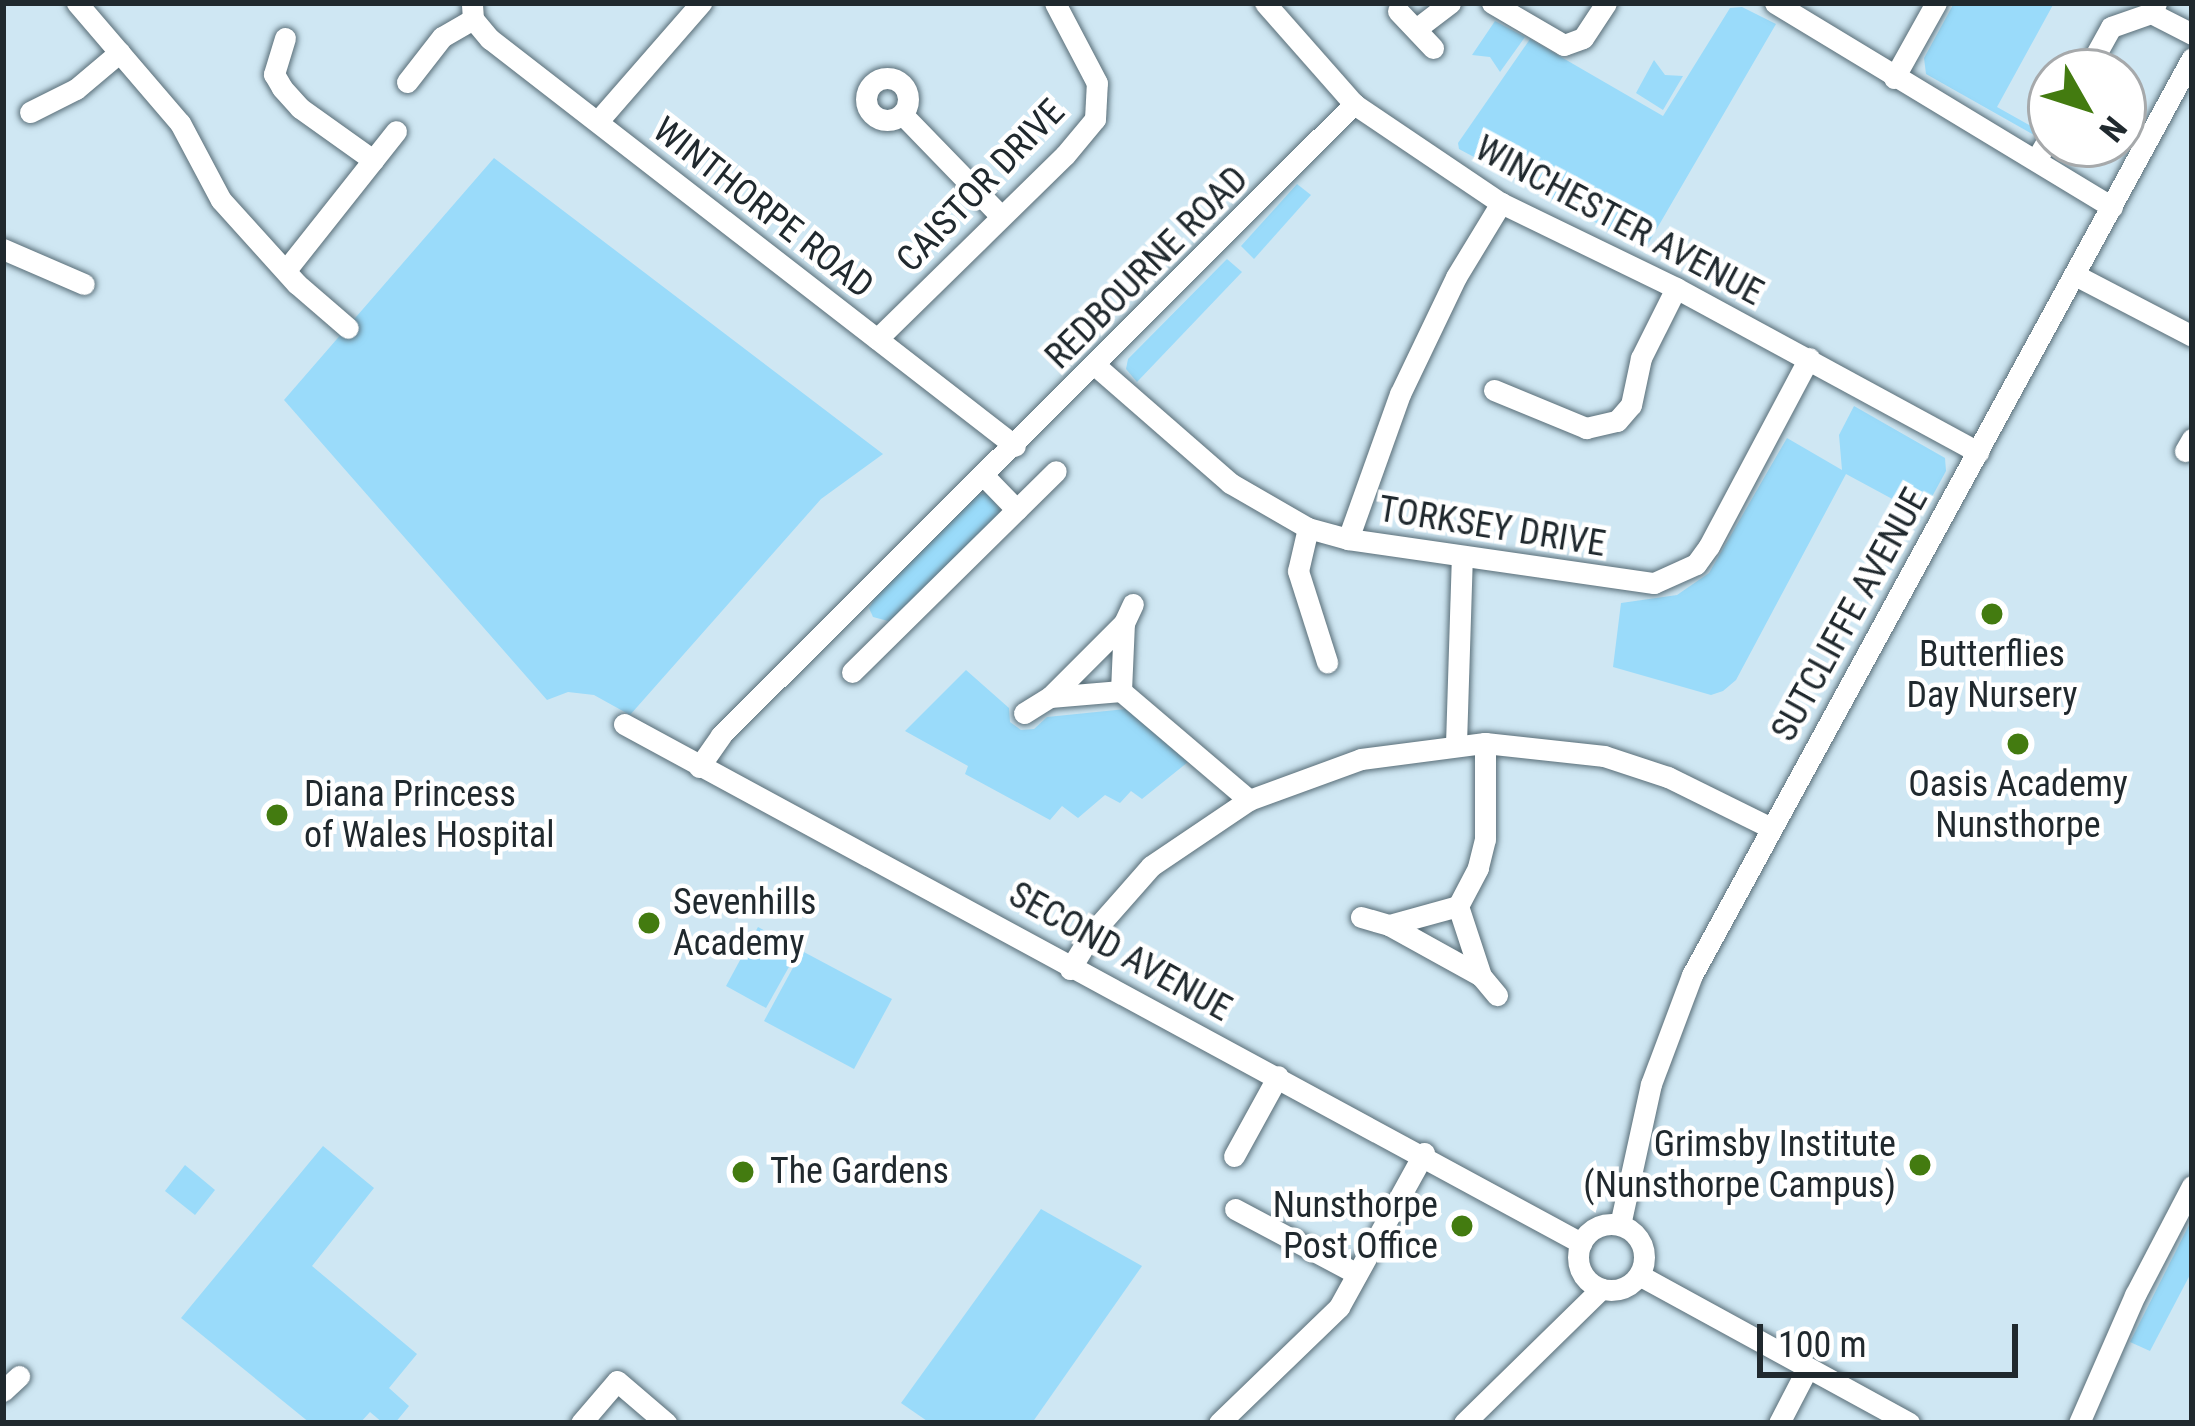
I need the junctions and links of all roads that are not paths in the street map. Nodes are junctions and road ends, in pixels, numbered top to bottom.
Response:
1 (701, 3) edge
2 (1055, 3) edge
3 (1265, 3) edge
4 (1450, 3) edge
5 (1492, 3) edge
6 (1606, 3) edge
7 (1774, 3) edge
8 (1936, 3) edge
9 (87, 6) edge
10 (2154, 8) edge
11 (1398, 10) dead end
12 (472, 11) edge
13 (1416, 29) junction
14 (2192, 34) edge
15 (285, 38) dead end
16 (1433, 48) dead end
17 (2099, 48) edge
18 (120, 52) junction
19 (2192, 58) edge
20 (1894, 78) junction
21 (407, 82) dead end
22 (1354, 104) junction
23 (30, 112) dead end
24 (902, 114) dead end
25 (598, 121) junction
26 (396, 131) dead end
27 (2027, 155) edge
28 (373, 160) junction
29 (2049, 168) edge
30 (1501, 203) junction
31 (2112, 206) junction
32 (1001, 216) junction
33 (3, 249) edge
34 (286, 270) junction
35 (2075, 275) junction
36 (84, 284) dead end
37 (1676, 288) junction
38 (349, 328) dead end
39 (2192, 336) edge
40 (877, 339) junction
41 (1809, 358) junction
42 (1096, 366) junction
43 (1494, 390) dead end
44 (1015, 446) junction
45 (1978, 452) junction
46 (1056, 471) dead end
47 (984, 476) junction
48 (1017, 510) junction
49 (1308, 528) junction
50 (1348, 539) junction
51 (1462, 556) junction
52 (850, 611) junction
53 (883, 640) junction
54 (1327, 662) dead end
55 (852, 672) dead end
56 (1121, 691) junction
57 (1050, 697) junction
58 (1024, 712) dead end
59 (624, 724) dead end
60 (1485, 743) junction
61 (1456, 744) junction
62 (699, 767) junction
63 (1250, 800) junction
64 (1771, 828) junction
65 (1457, 906) junction
66 (1361, 916) dead end
67 (1389, 925) junction
68 (1070, 969) junction
69 (1481, 976) junction
70 (1497, 995) dead end
71 (1278, 1076) junction
72 (1424, 1153) junction
73 (1234, 1156) dead end
74 (2192, 1186) edge
75 (1235, 1209) dead end
76 (1620, 1225) junction
77 (1581, 1243) junction
78 (1357, 1274) junction
79 (1639, 1275) junction
80 (1601, 1289) junction
81 (1807, 1369) junction
82 (581, 1423) edge
83 (666, 1423) edge
84 (1219, 1423) edge
85 (1464, 1423) edge
86 (1779, 1423) edge
87 (1909, 1423) edge
88 (2080, 1423) edge

1 - 25 street
2 - 32 street, CAISTOR DRIVE
3 - 22 street, WINCHESTER AVENUE
4 - 13 street
5 - 6 street
7 - 20 street
8 - 20 street
9 - 18 street
10 - 14 street
10 - 17 street
11 - 13 street
12 - 21 street
12 - 25 street, WINTHORPE ROAD
13 - 16 street
15 - 28 street
18 - 23 street
18 - 34 street
19 - 31 street, SUTCLIFFE AVENUE
20 - 27 street
22 - 30 street, WINCHESTER AVENUE
22 - 42 street, REDBOURNE ROAD
24 - 32 street
25 - 40 street, WINTHORPE ROAD
26 - 28 street
28 - 34 street
29 - 31 street
30 - 37 street, WINCHESTER AVENUE
30 - 50 street
31 - 35 street, SUTCLIFFE AVENUE
32 - 40 street, CAISTOR DRIVE
33 - 36 street
34 - 38 street
35 - 39 street
35 - 45 street, SUTCLIFFE AVENUE
37 - 41 street, WINCHESTER AVENUE
37 - 43 street
40 - 44 street, WINTHORPE ROAD
41 - 45 street, WINCHESTER AVENUE
41 - 51 street, TORKSEY DRIVE
42 - 44 street, REDBOURNE ROAD
42 - 49 street, TORKSEY DRIVE
44 - 47 street, REDBOURNE ROAD
45 - 64 street, SUTCLIFFE AVENUE
46 - 48 street
47 - 48 street
47 - 52 street, REDBOURNE ROAD
48 - 53 street
49 - 50 street, TORKSEY DRIVE
49 - 54 street
50 - 51 street, TORKSEY DRIVE
51 - 61 street
52 - 53 street
52 - 62 street, REDBOURNE ROAD
53 - 55 street
56 - 57 street
56 - 57 street
56 - 63 street
57 - 58 street
59 - 62 street, SECOND AVENUE
60 - 61 street
60 - 64 street
60 - 65 street
61 - 63 street
62 - 68 street, SECOND AVENUE
63 - 68 street
64 - 76 street, SUTCLIFFE AVENUE
65 - 67 street
65 - 69 street
66 - 67 street
67 - 69 street
68 - 71 street, SECOND AVENUE
69 - 70 street
71 - 72 street, SECOND AVENUE
71 - 73 street
72 - 77 street, SECOND AVENUE
72 - 78 street
74 - 88 street
75 - 78 street
76 - 77 street
76 - 79 street
77 - 80 street
78 - 84 street
79 - 80 street
79 - 81 street
80 - 85 street
81 - 86 street
81 - 87 street
82 - 83 street

